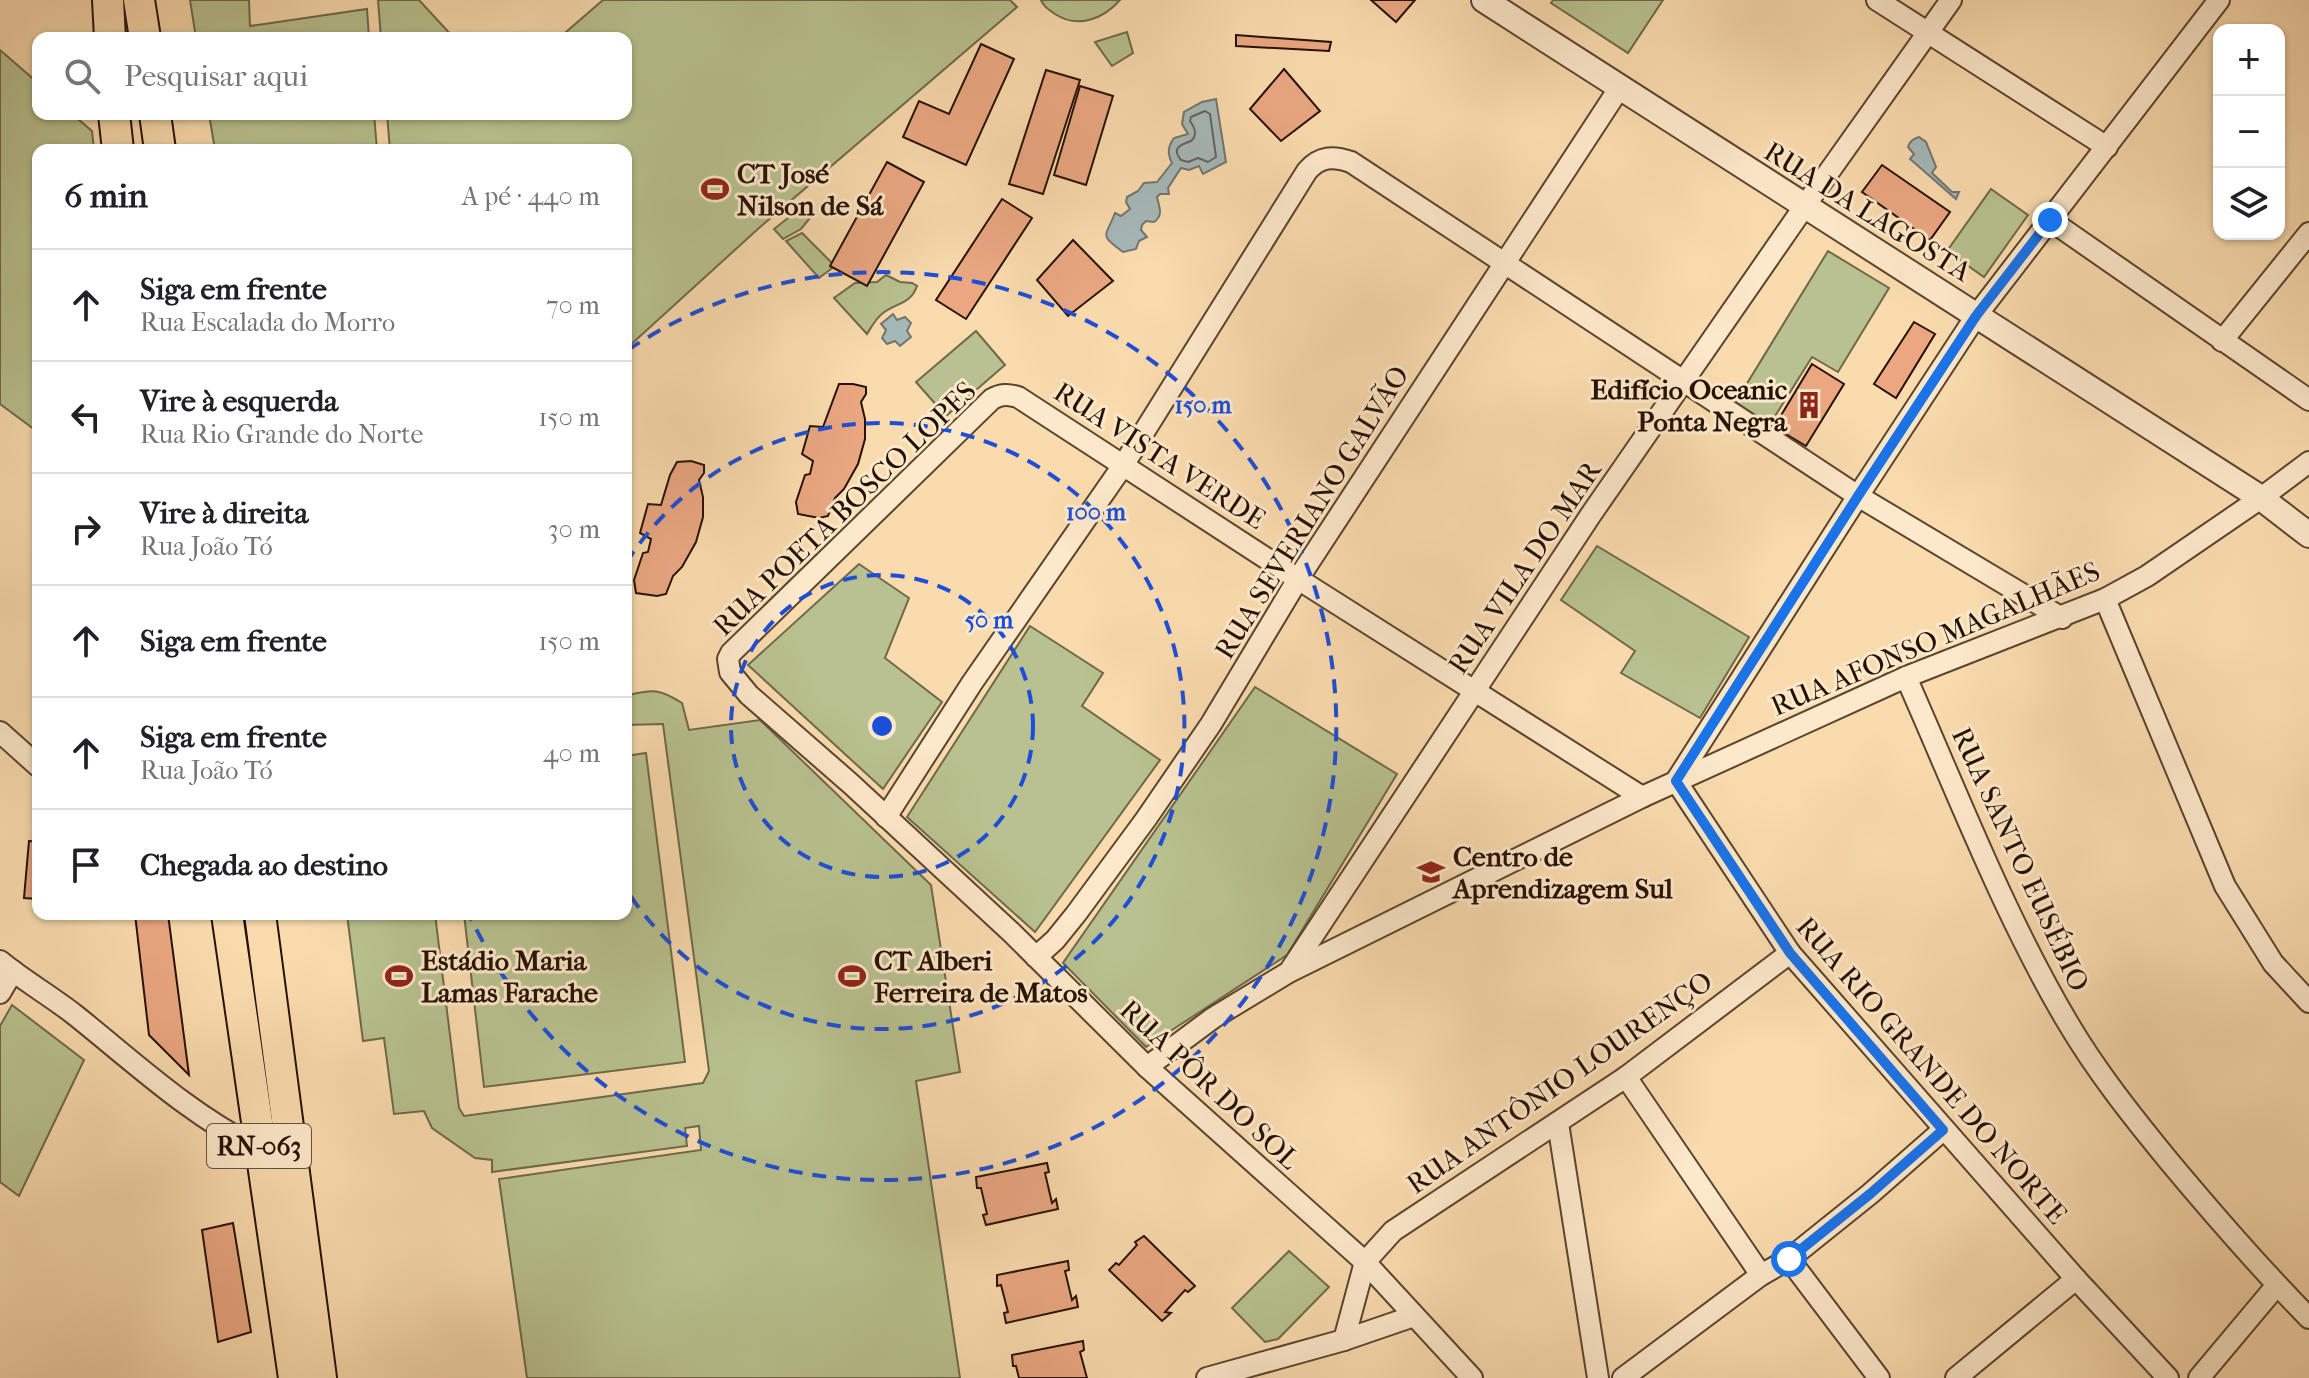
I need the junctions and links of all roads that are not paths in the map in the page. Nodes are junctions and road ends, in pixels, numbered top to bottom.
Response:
1 (108, 0) edge
2 (139, 0) edge
3 (1484, 0) edge
4 (1877, 0) edge
5 (1951, 0) edge
6 (2219, 0) edge
7 (110, 32) edge
8 (144, 32) edge
9 (1928, 33) junction
10 (1620, 87) junction
11 (115, 120) edge
12 (156, 120) edge
13 (117, 144) edge
14 (159, 144) edge
15 (2107, 147) junction
16 (1804, 207) junction
17 (2050, 220) junction
18 (2309, 233) edge
19 (1503, 263) junction
20 (1976, 316) junction
21 (2222, 341) junction
22 (1684, 381) junction
23 (1011, 395) joint
24 (2309, 400) edge
25 (2309, 462) edge
26 (1124, 464) junction
27 (1858, 496) junction
28 (2261, 498) junction
29 (2309, 535) edge
30 (1298, 579) junction
31 (2105, 599) junction
32 (2062, 618) junction
33 (730, 672) joint
34 (1906, 677) junction
35 (1475, 692) junction
36 (0, 732) edge
37 (32, 761) edge
38 (1676, 781) junction
39 (1642, 797) junction
40 (886, 817) junction
41 (225, 920) edge
42 (261, 920) edge
43 (1790, 953) junction
44 (1036, 957) junction
45 (6, 966) edge
46 (1289, 972) junction
47 (0, 993) edge
48 (2309, 1002) edge
49 (1147, 1067) junction
50 (1626, 1077) junction
51 (1558, 1123) junction
52 (1943, 1130) junction
53 (259, 1149) junction
54 (1789, 1259) junction
55 (1365, 1262) junction
56 (1761, 1275) junction
57 (2076, 1279) junction
58 (2277, 1285) junction
59 (1414, 1316) junction
60 (2309, 1318) edge
61 (1344, 1340) junction
62 (294, 1378) edge
63 (321, 1378) edge
64 (1207, 1378) edge
65 (1472, 1378) edge
66 (1598, 1378) edge
67 (1623, 1378) edge
68 (1879, 1378) edge
69 (1956, 1378) edge
70 (2168, 1378) edge
71 (2199, 1378) edge

1 - 7 main road
2 - 8 main road
3 - 10 street, RUA DA LAGOSTA
4 - 9 street
5 - 9 street, RUA VILA DO MAR
6 - 15 street
9 - 15 street
9 - 16 street, RUA VILA DO MAR
10 - 16 street, RUA DA LAGOSTA
10 - 19 street, RUA SEVERIANO GALVÃO
11 - 13 main road
12 - 14 main road
15 - 17 street
16 - 20 street, RUA DA LAGOSTA
16 - 22 street, RUA VILA DO MAR
17 - 20 street
17 - 21 street
18 - 21 street
19 - 22 street
19 - 26 street
19 - 30 street, RUA SEVERIANO GALVÃO
20 - 27 street
20 - 28 street, RUA DA LAGOSTA
21 - 24 street
22 - 27 street
22 - 35 street, RUA VILA DO MAR
23 - 26 street, RUA VISTA VERDE
23 - 33 street, RUA POETA BOSCO LOPES
25 - 28 street, RUA AFONSO MAGALHÃES
26 - 30 street, RUA VISTA VERDE
26 - 40 street
27 - 32 street
27 - 38 street
28 - 29 street, RUA DA LAGOSTA
28 - 31 street, RUA AFONSO MAGALHÃES
30 - 35 street, RUA VISTA VERDE
30 - 44 street, RUA SEVERIANO GALVÃO
31 - 32 street, RUA AFONSO MAGALHÃES
31 - 48 street
32 - 34 street, RUA AFONSO MAGALHÃES
33 - 40 street, RUA PÔR DO SOL
34 - 38 street, RUA AFONSO MAGALHÃES
34 - 58 street, RUA SANTO EUSÉBIO
35 - 39 street, RUA VISTA VERDE
35 - 46 street, RUA VILA DO MAR
36 - 37 street
38 - 39 street, RUA AFONSO MAGALHÃES
38 - 43 street, RUA RIO GRANDE DO NORTE
39 - 46 street, RUA AFONSO MAGALHÃES
40 - 44 street, RUA PÔR DO SOL
41 - 53 main road, RN-063
42 - 63 main road, RN-063
43 - 50 street, RUA ANTÔNIO LOURENÇO
43 - 52 street, RUA RIO GRANDE DO NORTE
44 - 49 street, RUA PÔR DO SOL
45 - 47 street
45 - 53 street
46 - 49 street, RUA AFONSO MAGALHÃES
49 - 55 street, RUA PÔR DO SOL
50 - 51 street, RUA ANTÔNIO LOURENÇO
50 - 56 street
51 - 55 street, RUA ANTÔNIO LOURENÇO
51 - 66 street
52 - 54 street
52 - 57 street, RUA RIO GRANDE DO NORTE
53 - 62 main road, RN-063
54 - 56 street
54 - 68 street
55 - 59 street, RUA PÔR DO SOL
55 - 61 street
56 - 67 street
57 - 69 street
57 - 70 street, RUA RIO GRANDE DO NORTE
58 - 60 street, RUA SANTO EUSÉBIO
58 - 71 street
59 - 61 street
59 - 65 street, RUA PÔR DO SOL
61 - 64 street

